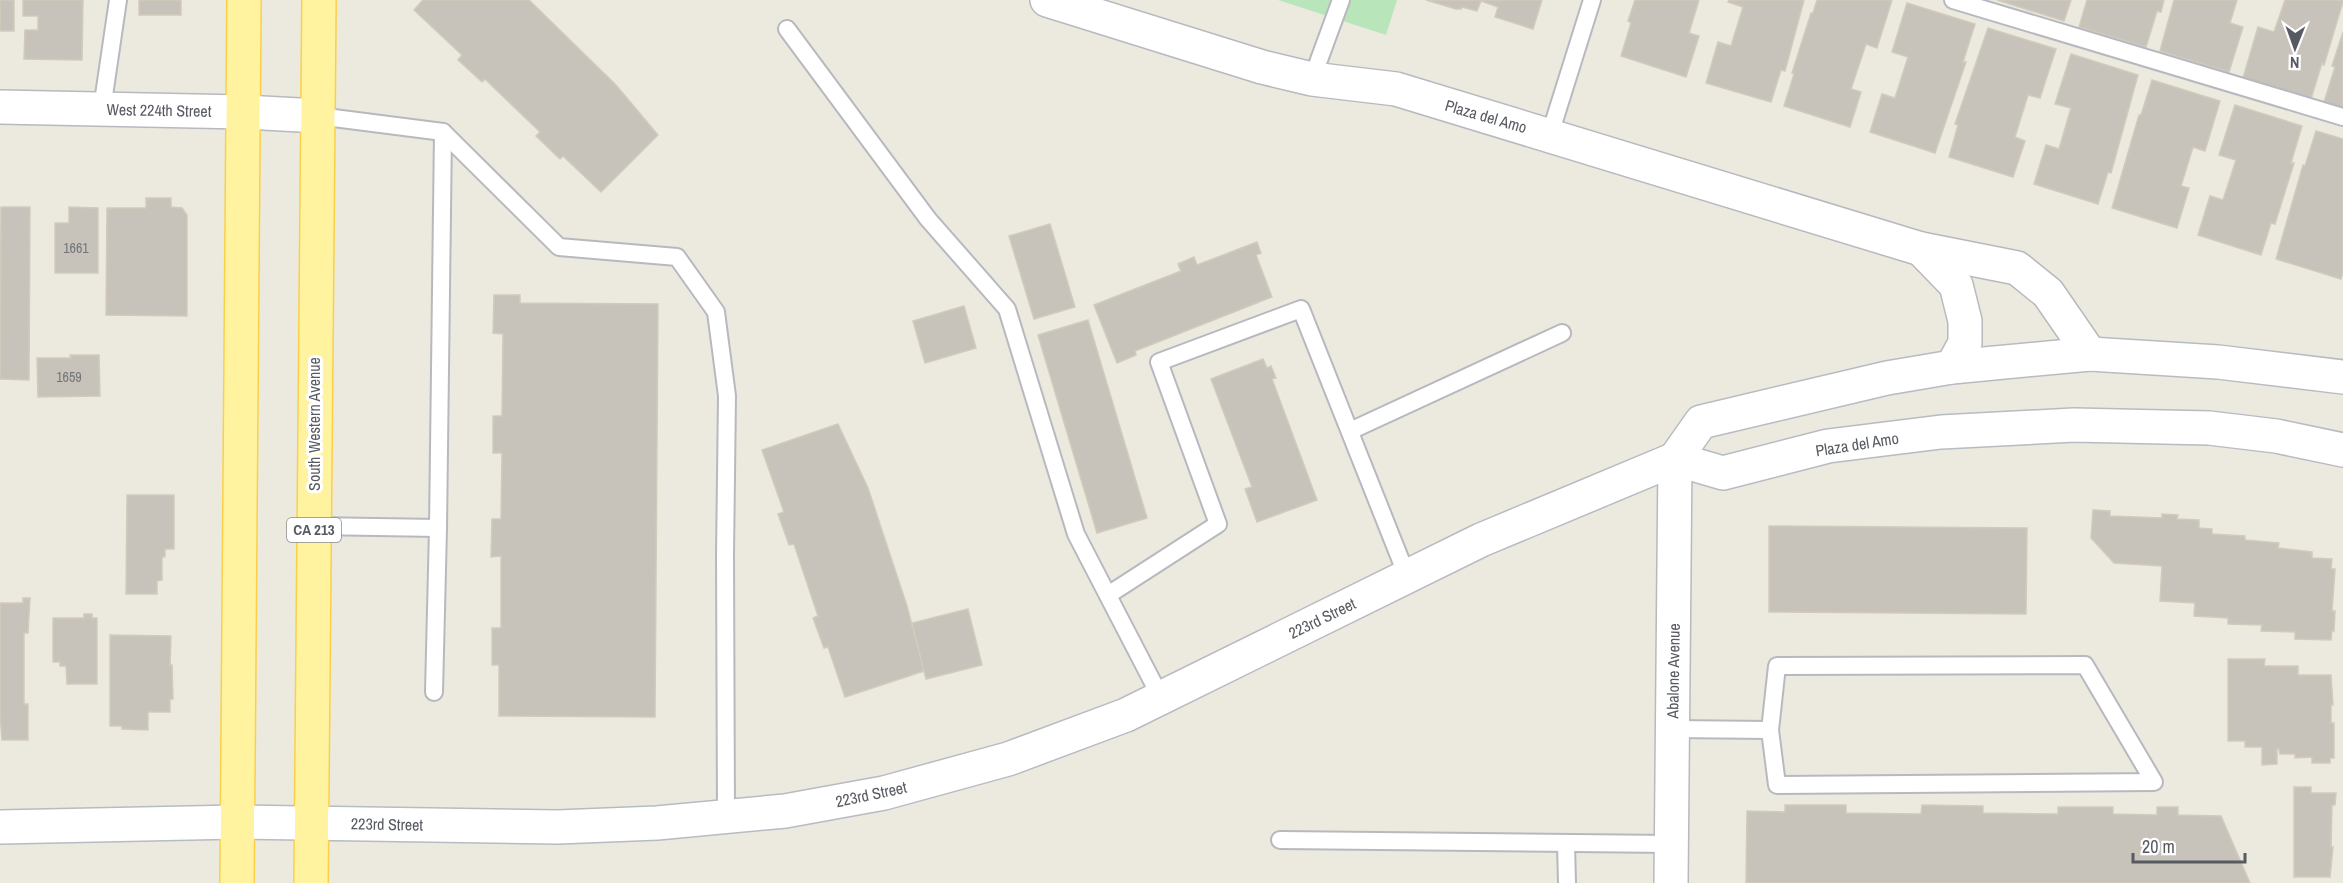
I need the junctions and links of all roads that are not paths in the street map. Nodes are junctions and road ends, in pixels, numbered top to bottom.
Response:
1 (118, 0) edge
2 (244, 0) edge
3 (319, 0) edge
4 (1047, 0) edge
5 (1341, 0) edge
6 (1592, 0) edge
7 (1953, 0) edge
8 (787, 29) dead end
9 (1312, 80) junction
10 (0, 107) edge
11 (102, 109) junction
12 (243, 112) junction
13 (318, 116) junction
14 (2343, 117) edge
15 (443, 132) junction
16 (1550, 134) junction
17 (1921, 249) junction
18 (1562, 333) dead end
19 (2090, 354) junction
20 (1952, 367) junction
21 (2343, 377) edge
22 (1350, 431) junction
23 (2343, 450) edge
24 (1675, 459) junction
25 (314, 526) junction
26 (438, 528) junction
27 (1407, 576) junction
28 (1108, 596) junction
29 (434, 692) dead end
30 (1161, 698) junction
31 (1672, 729) junction
32 (1770, 730) junction
33 (726, 816) junction
34 (237, 822) junction
35 (312, 822) junction
36 (0, 827) edge
37 (1280, 840) dead end
38 (1566, 843) junction
39 (1671, 844) junction
40 (237, 883) edge
41 (311, 883) edge
42 (1567, 883) edge
43 (1671, 883) edge

1 - 11 lane
2 - 12 main road
3 - 13 main road, South Western Avenue / CA 213
4 - 9 main road, Plaza del Amo
5 - 9 lane
6 - 16 lane
7 - 14 lane
8 - 28 lane
9 - 16 main road, Plaza del Amo
10 - 11 main road, West 224th Street
11 - 12 main road, West 224th Street
12 - 13 main road, West 224th Street
12 - 34 main road
13 - 15 lane
13 - 25 main road, South Western Avenue / CA 213
15 - 26 lane
15 - 33 lane
16 - 17 main road, Plaza del Amo
17 - 19 main road, Plaza del Amo
17 - 20 main road, Plaza del Amo
18 - 22 lane
19 - 20 main road
19 - 21 main road
20 - 24 main road
22 - 27 lane
22 - 28 lane
23 - 24 main road, Plaza del Amo
24 - 27 main road, 223rd Street
24 - 31 main road, Abalone Avenue
25 - 26 lane
25 - 35 main road, South Western Avenue / CA 213
26 - 29 lane
27 - 30 main road, 223rd Street
28 - 30 lane
30 - 33 main road, 223rd Street
31 - 32 lane
31 - 39 main road, Abalone Avenue
32 - 32 lane
33 - 35 main road, 223rd Street
34 - 35 main road, 223rd Street
34 - 36 main road, 223rd Street
34 - 40 main road
35 - 41 main road, South Western Avenue / CA 213
37 - 38 lane
38 - 39 lane
38 - 42 lane
39 - 43 main road, Abalone Avenue

